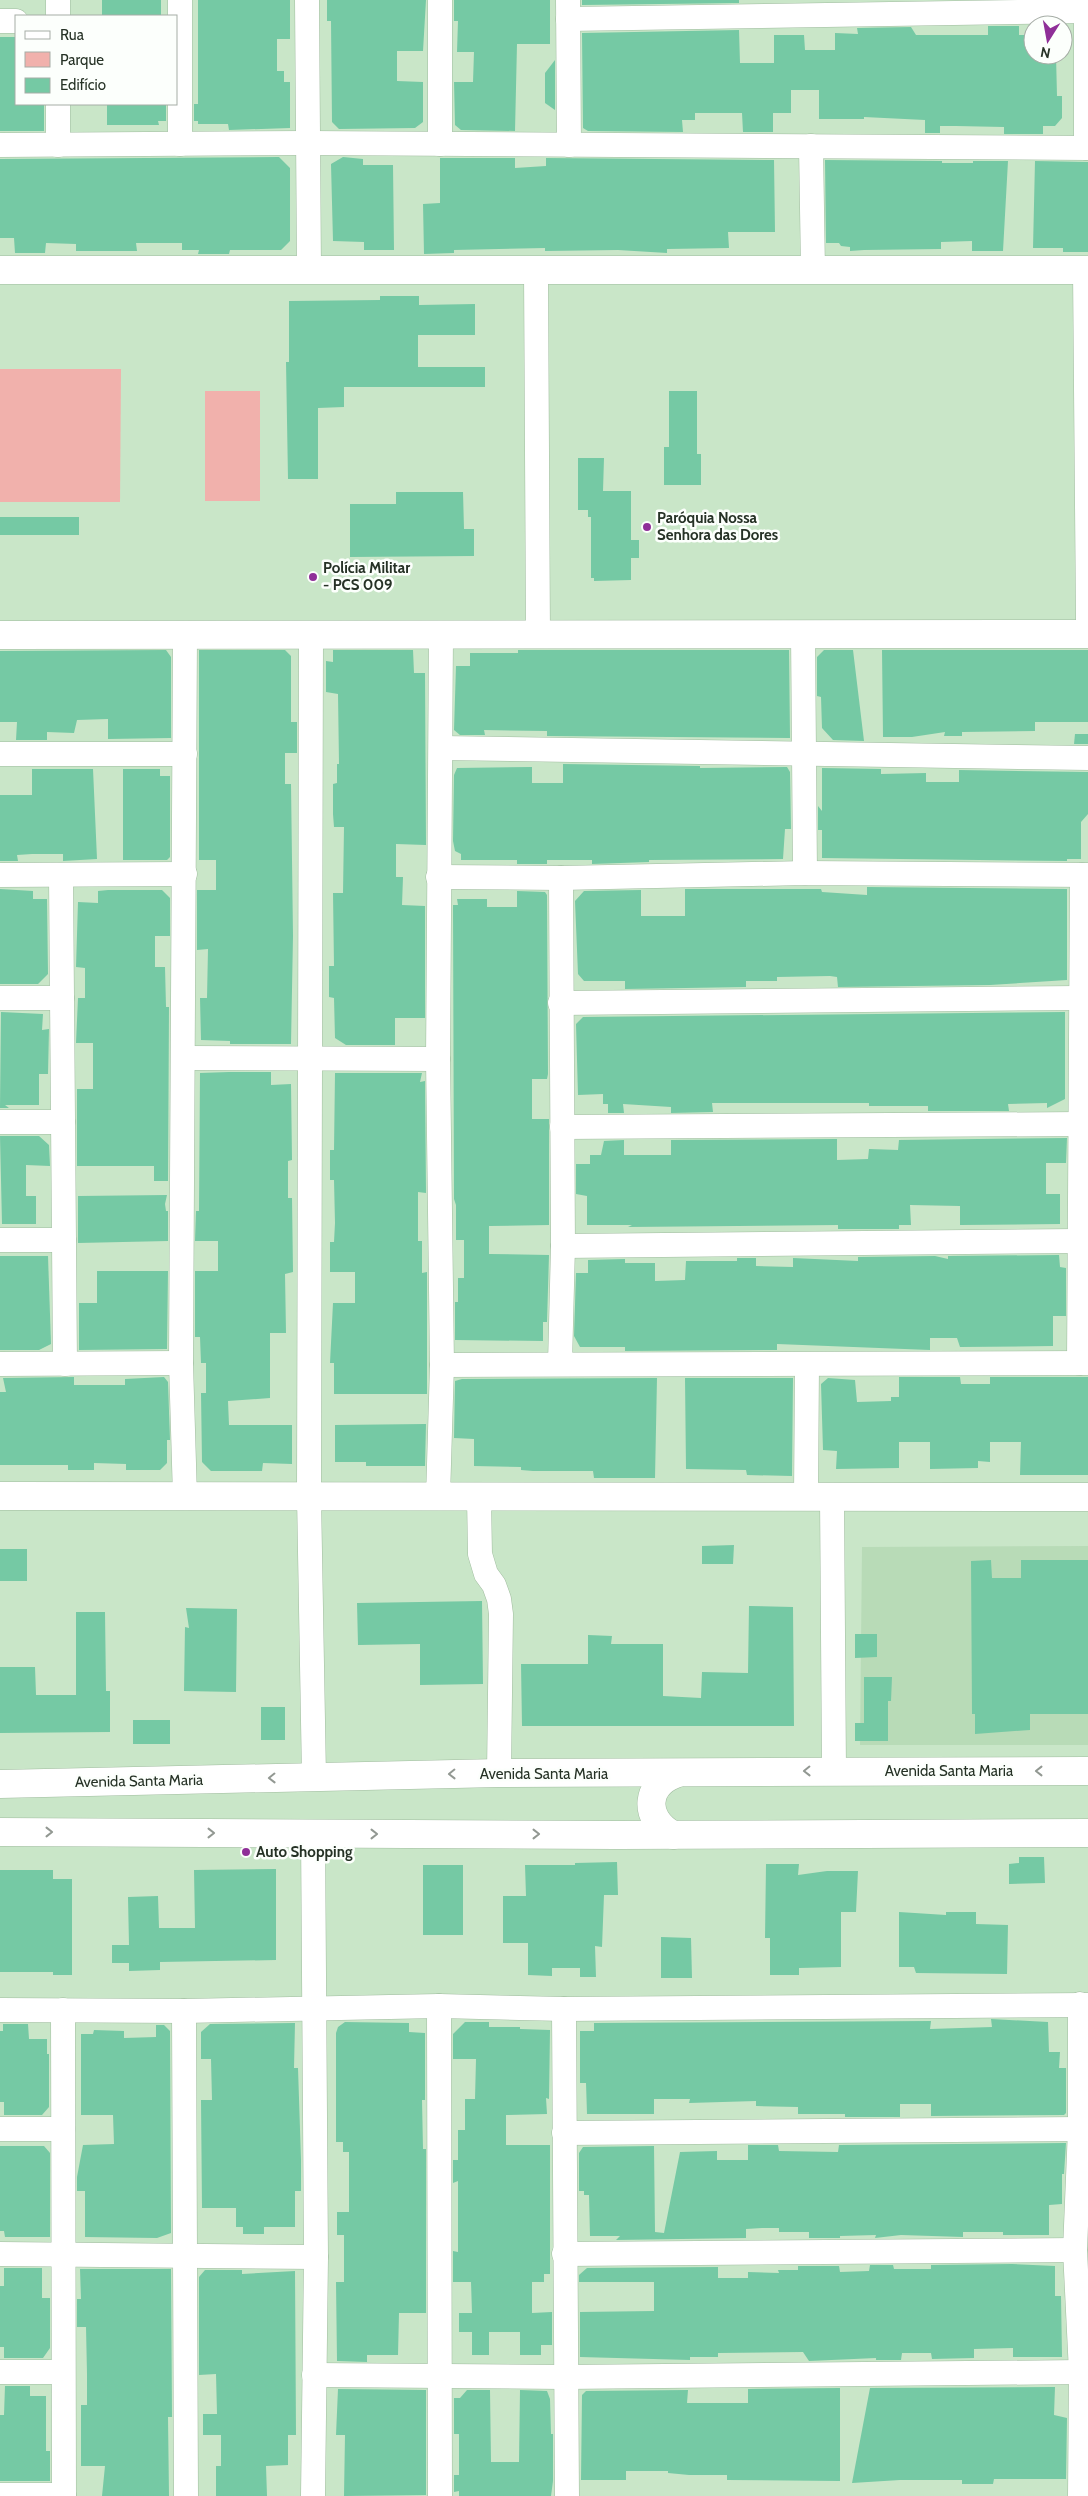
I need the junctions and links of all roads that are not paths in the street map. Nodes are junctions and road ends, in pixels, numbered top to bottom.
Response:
1 (58, 0) edge
2 (180, 0) edge
3 (307, 0) edge
4 (440, 0) edge
5 (1086, 6) edge
6 (568, 9) edge
7 (58, 15) edge
8 (0, 21) edge
9 (15, 21) edge
10 (58, 105) edge
11 (308, 143) junction
12 (180, 144) junction
13 (440, 144) junction
14 (0, 145) edge
15 (58, 145) junction
16 (569, 145) junction
17 (811, 146) junction
18 (1087, 148) edge
19 (0, 270) edge
20 (309, 270) junction
21 (536, 270) junction
22 (813, 270) junction
23 (1087, 270) edge
24 (1088, 622) edge
25 (803, 633) junction
26 (538, 634) junction
27 (1088, 634) edge
28 (0, 635) edge
29 (185, 635) junction
30 (311, 635) junction
31 (441, 636) junction
32 (441, 748) junction
33 (804, 753) junction
34 (0, 754) edge
35 (186, 754) junction
36 (1088, 758) edge
37 (805, 873) junction
38 (185, 874) junction
39 (0, 875) edge
40 (60, 875) junction
41 (1085, 875) edge
42 (438, 877) junction
43 (560, 878) junction
44 (0, 998) edge
45 (62, 998) junction
46 (1080, 998) junction
47 (560, 1003) junction
48 (184, 1058) junction
49 (438, 1059) junction
50 (311, 1060) junction
51 (0, 1122) edge
52 (63, 1122) junction
53 (1081, 1124) junction
54 (562, 1128) junction
55 (0, 1240) edge
56 (64, 1240) junction
57 (1079, 1241) junction
58 (563, 1246) junction
59 (181, 1363) junction
60 (1084, 1363) edge
61 (0, 1364) edge
62 (65, 1364) junction
63 (442, 1364) junction
64 (560, 1364) junction
65 (807, 1365) junction
66 (0, 1496) edge
67 (309, 1496) junction
68 (186, 1497) junction
69 (479, 1497) junction
70 (819, 1497) junction
71 (1088, 1497) edge
72 (438, 1498) junction
73 (834, 1770) junction
74 (1088, 1771) edge
75 (499, 1773) junction
76 (678, 1773) junction
77 (623, 1774) junction
78 (314, 1777) junction
79 (0, 1784) edge
80 (0, 1832) edge
81 (313, 1833) junction
82 (1088, 1833) edge
83 (673, 1834) junction
84 (617, 1835) junction
85 (1084, 2004) edge
86 (439, 2006) junction
87 (314, 2009) junction
88 (564, 2009) junction
89 (0, 2010) edge
90 (63, 2010) junction
91 (184, 2011) junction
92 (0, 2129) edge
93 (63, 2129) junction
94 (1080, 2130) junction
95 (564, 2133) junction
96 (1075, 2250) junction
97 (0, 2254) edge
98 (63, 2254) junction
99 (564, 2254) junction
100 (186, 2256) junction
101 (316, 2257) junction
102 (0, 2372) edge
103 (63, 2372) junction
104 (1081, 2372) junction
105 (314, 2375) junction
106 (441, 2376) junction
107 (566, 2377) junction
108 (0, 2495) edge
109 (64, 2496) edge
110 (186, 2496) edge
111 (313, 2496) edge
112 (440, 2496) edge
113 (567, 2496) edge
114 (1080, 2496) edge

1 - 7 street
2 - 12 street
3 - 11 street
4 - 13 street
5 - 6 street
5 - 18 street
6 - 16 street
8 - 9 street
10 - 15 street
11 - 12 street
11 - 13 street
11 - 20 street
12 - 15 street
13 - 16 street
14 - 15 street
16 - 17 street
17 - 18 street
17 - 22 street
19 - 20 street
20 - 21 street
21 - 22 street
21 - 26 street
22 - 23 street
23 - 24 street
25 - 26 street
25 - 27 street
25 - 33 street
26 - 31 street
28 - 29 street
29 - 30 street
29 - 35 street
30 - 31 street
30 - 50 street
31 - 32 street
32 - 33 street
32 - 42 street
33 - 36 street
33 - 37 street
34 - 35 street
35 - 38 street
37 - 41 street
37 - 43 street
38 - 40 street
38 - 48 street
39 - 40 street
40 - 45 street
41 - 46 street
42 - 43 street
42 - 49 street
43 - 47 street
44 - 45 street
45 - 52 street
46 - 47 street
46 - 53 street
47 - 54 street
48 - 50 street
48 - 59 street
49 - 50 street
49 - 63 street
50 - 67 street
51 - 52 street
52 - 56 street
53 - 54 street
53 - 57 street
54 - 58 street
55 - 56 street
56 - 62 street
57 - 58 street
57 - 60 street
58 - 64 street
59 - 62 street
59 - 68 street
60 - 65 street
61 - 62 street
63 - 64 street
63 - 72 street
64 - 65 street
65 - 70 street
66 - 68 street
67 - 68 street
67 - 72 street
67 - 78 street
69 - 70 street
69 - 72 street
69 - 75 street
70 - 71 street
70 - 73 street
74 -> 73 street, Avenida Santa Maria
73 -> 76 street, Avenida Santa Maria
75 - 77 street, Avenida Santa Maria
75 -> 78 street, Avenida Santa Maria
76 - 77 street, Avenida Santa Maria
76 - 83 street
77 - 84 street
78 -> 79 street, Avenida Santa Maria
80 -> 81 street
81 -> 84 street
81 - 87 street
82 - 83 street
83 - 84 street
85 - 88 street
85 - 94 street
86 - 87 street
86 - 88 street
86 - 106 street
87 - 91 street
87 - 101 street
88 - 95 street
89 - 90 street
90 - 91 street
90 - 93 street
91 - 100 street
92 - 93 street
93 - 98 street
94 - 95 street
94 - 96 street
95 - 99 street
96 - 99 street
96 - 104 street
97 - 98 street
98 - 100 street
98 - 103 street
99 - 107 street
100 - 101 street
100 - 110 street
101 - 105 street
102 - 103 street
103 - 109 street
104 - 107 street
104 - 114 street
105 - 106 street
105 - 111 street
106 - 107 street
106 - 112 street
107 - 113 street
108 - 109 street

